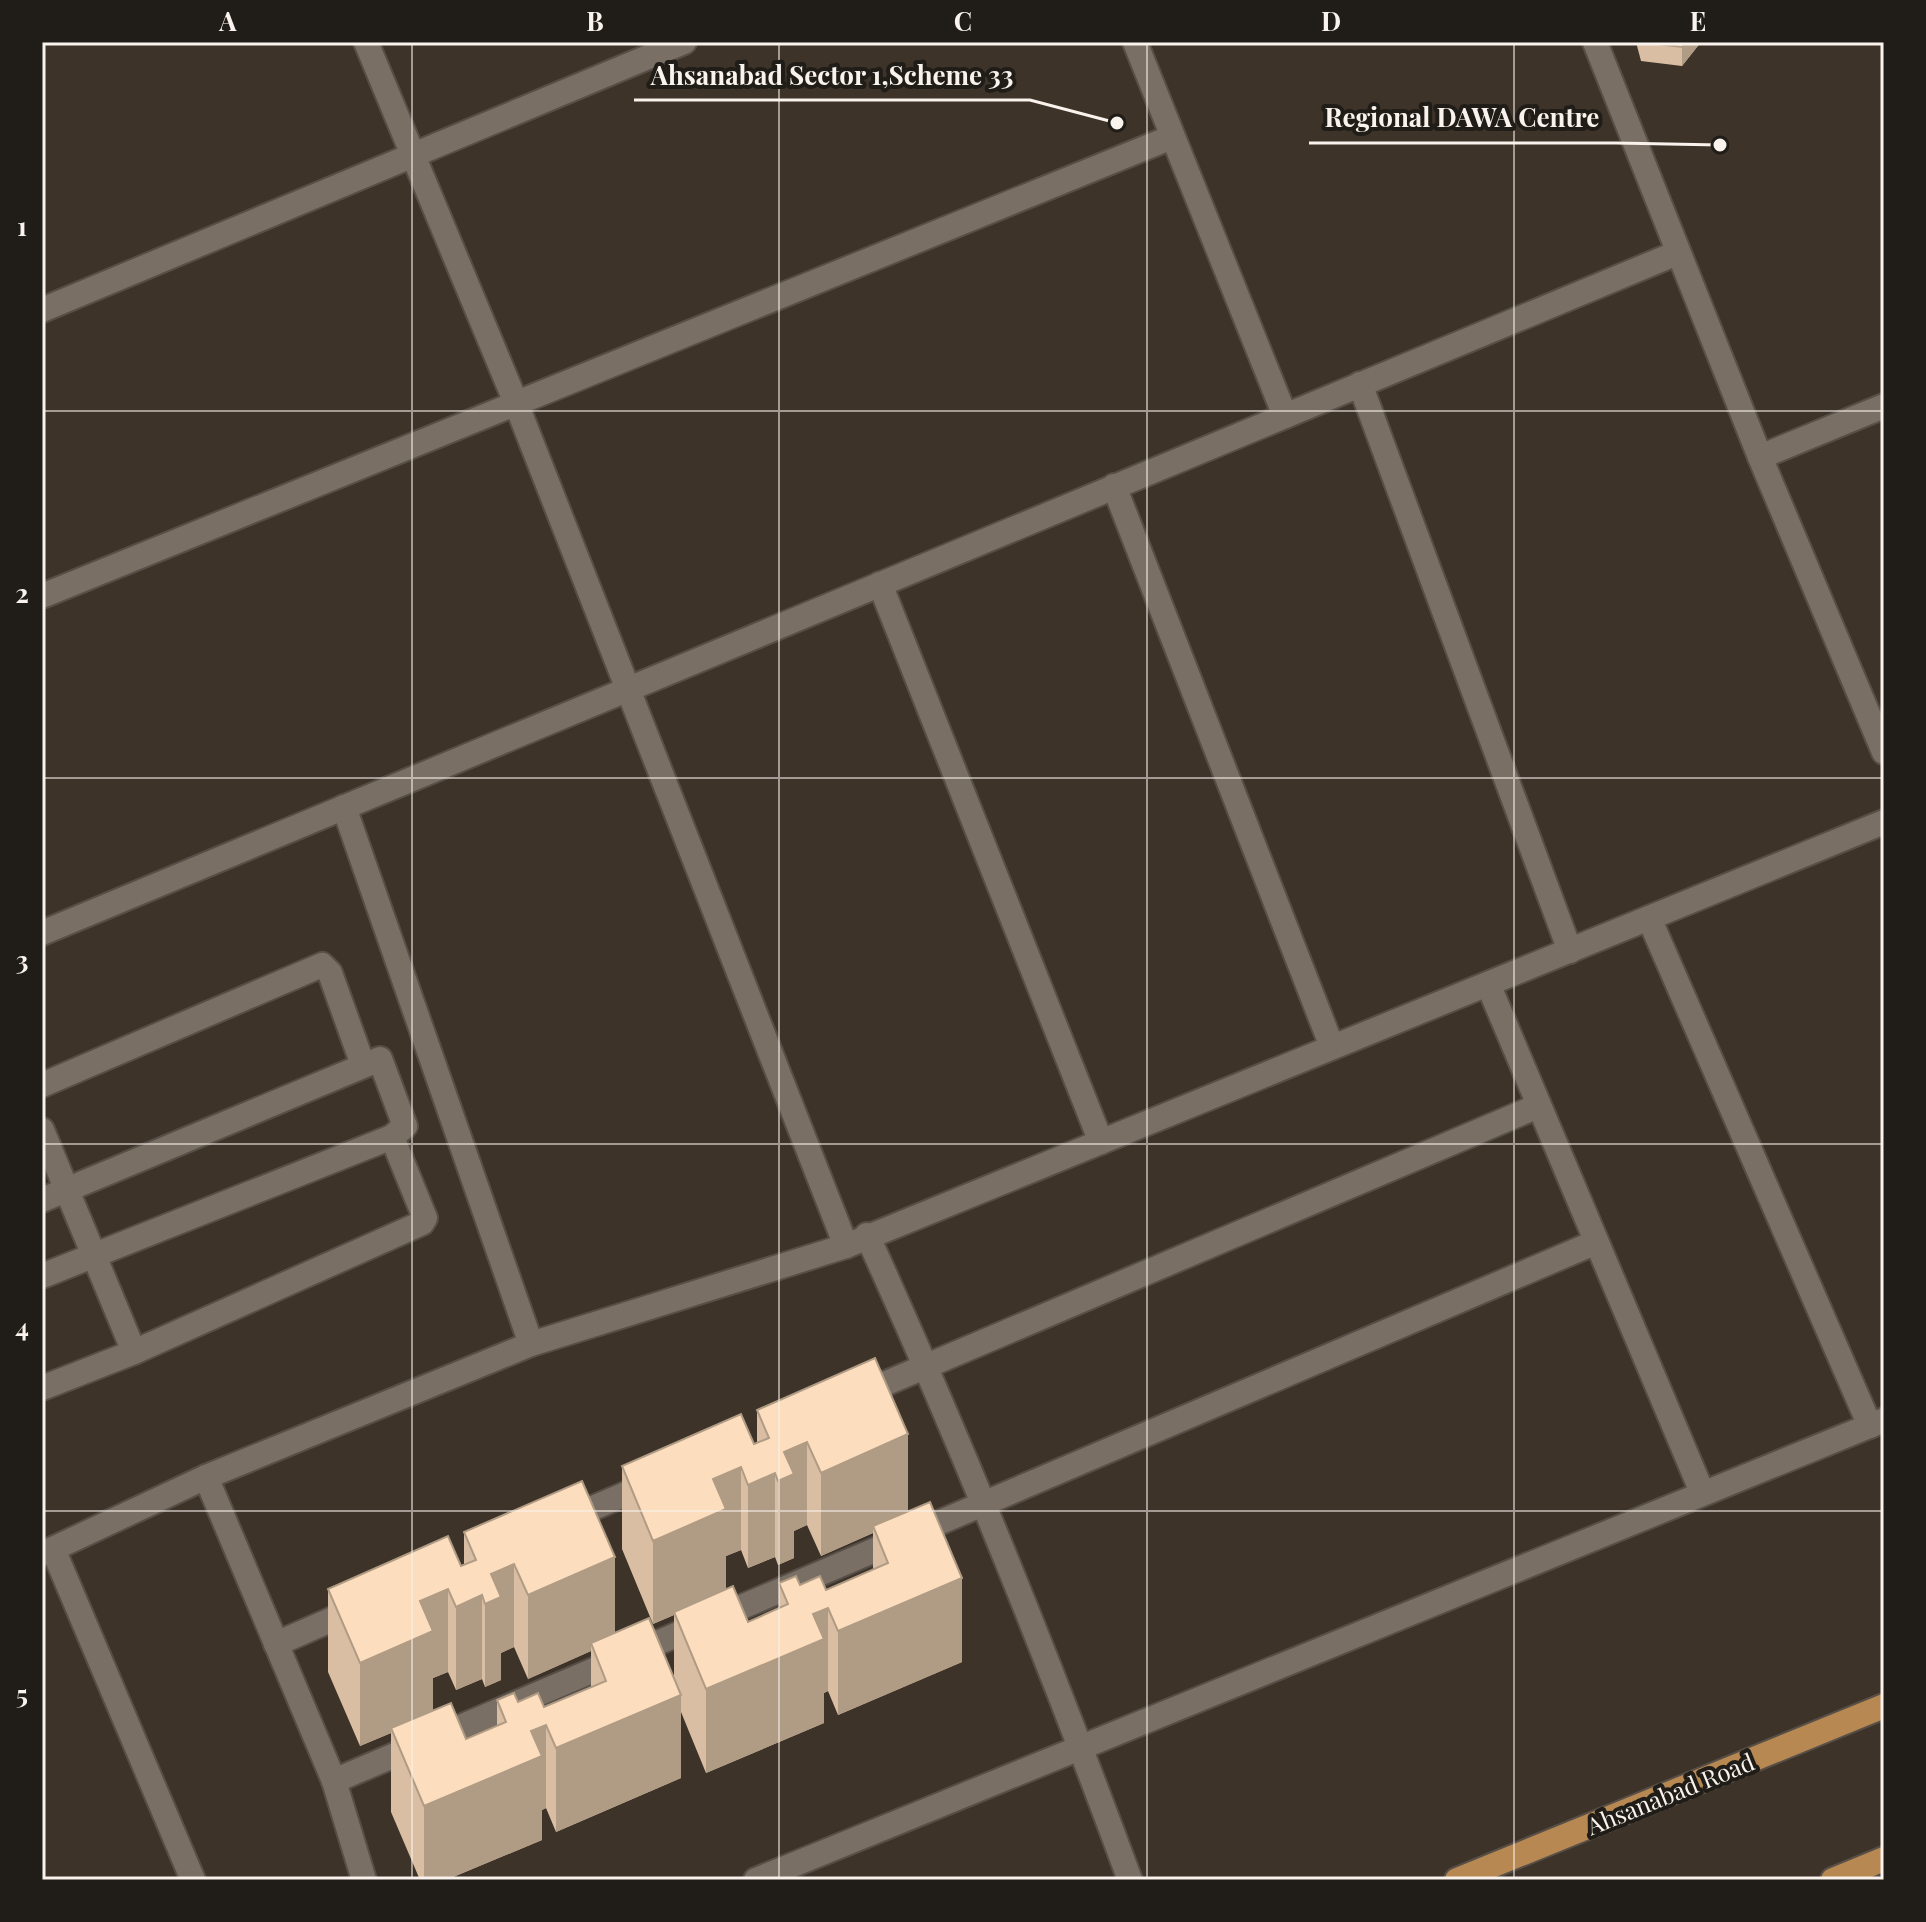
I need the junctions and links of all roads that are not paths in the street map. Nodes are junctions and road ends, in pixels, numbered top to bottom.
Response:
1 (366, 42) edge
2 (684, 42) edge
3 (1135, 42) edge
4 (1595, 42) edge
5 (1172, 137) junction
6 (413, 155) junction
7 (1677, 253) junction
8 (42, 310) edge
9 (1360, 384) junction
10 (516, 403) junction
11 (1884, 406) edge
12 (1285, 416) junction
13 (1760, 457) junction
14 (1114, 486) junction
15 (880, 584) junction
16 (42, 596) edge
17 (628, 689) junction
18 (1884, 752) edge
19 (344, 807) junction
20 (1884, 822) edge
21 (1649, 918) junction
22 (42, 933) edge
23 (1570, 951) junction
24 (1488, 984) junction
25 (1332, 1047) junction
26 (363, 1065) junction
27 (42, 1085) edge
28 (1538, 1106) junction
29 (42, 1130) edge
30 (392, 1137) junction
31 (1101, 1142) junction
32 (68, 1189) junction
33 (42, 1200) edge
34 (857, 1241) junction
35 (1594, 1243) junction
36 (96, 1253) junction
37 (42, 1276) edge
38 (531, 1344) junction
39 (134, 1352) junction
40 (926, 1366) junction
41 (42, 1388) edge
42 (840, 1403) edge
43 (1877, 1423) edge
44 (206, 1477) junction
45 (666, 1477) edge
46 (1702, 1492) junction
47 (981, 1506) junction
48 (536, 1533) edge
49 (47, 1552) edge
50 (377, 1601) edge
51 (276, 1644) junction
52 (1884, 1706) edge
53 (1081, 1749) junction
54 (334, 1781) junction
55 (1884, 1859) edge
56 (193, 1880) edge
57 (364, 1880) edge
58 (756, 1880) edge
59 (1130, 1880) edge
60 (1457, 1880) edge
61 (1833, 1880) edge

1 - 6 street
2 - 6 street
3 - 5 street
4 - 7 street
5 - 10 street
5 - 12 street
6 - 8 street
6 - 10 street
7 - 9 street
7 - 13 street
9 - 12 street
9 - 23 street
10 - 16 street
10 - 17 street
11 - 13 street
12 - 14 street
13 - 18 street
14 - 15 street
14 - 25 street
15 - 17 street
15 - 31 street
17 - 19 street
17 - 34 street
19 - 22 street
19 - 38 street
20 - 21 street
21 - 23 street
21 - 43 street
23 - 24 street
24 - 25 street
24 - 28 street
25 - 31 street
26 - 27 street
26 - 30 street
26 - 32 street
28 - 35 street
28 - 40 street
29 - 32 street
30 - 36 street
30 - 39 street
31 - 34 street
32 - 33 street
32 - 36 street
34 - 38 street
34 - 40 street
35 - 46 street
35 - 47 street
36 - 37 street
36 - 39 street
38 - 44 street
39 - 41 street
40 - 42 street
40 - 47 street
43 - 46 street
44 - 49 street
44 - 51 street
45 - 48 street
46 - 53 street
47 - 53 street
47 - 54 street
49 - 56 street
50 - 51 street
51 - 54 street
52 - 60 main road, Ahsanabad Road
53 - 58 street
53 - 59 street
54 - 57 street
55 - 61 main road

